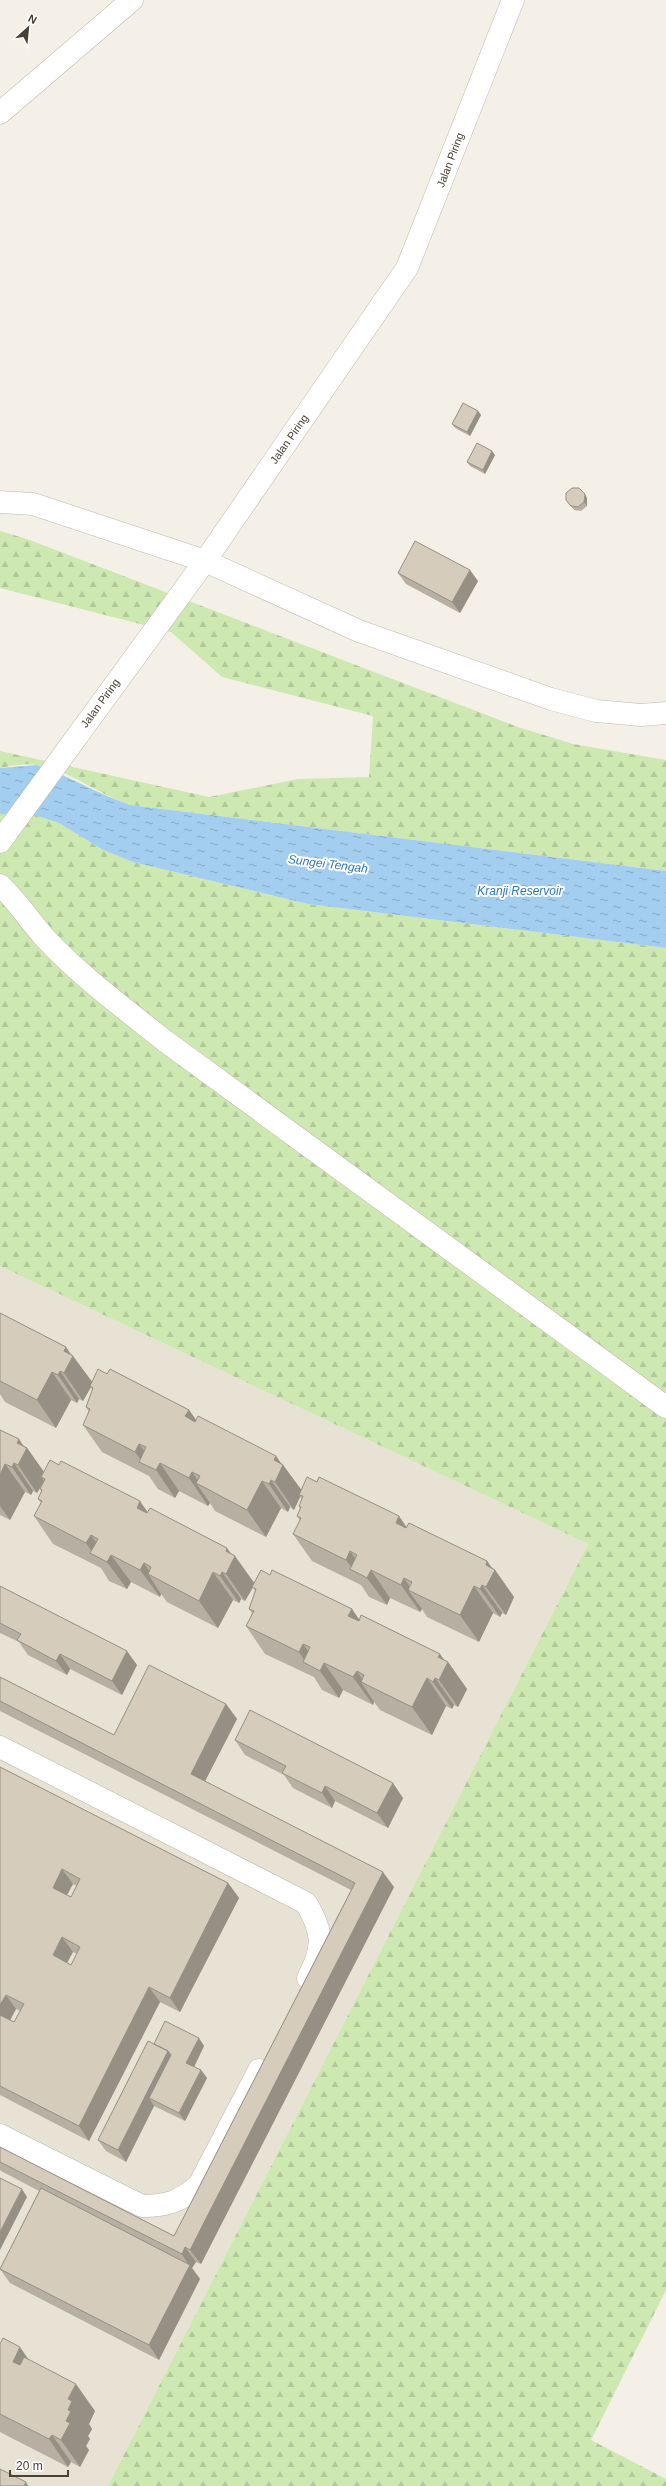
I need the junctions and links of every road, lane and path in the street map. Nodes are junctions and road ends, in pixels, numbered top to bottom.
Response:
1 (132, 0) edge
2 (513, 0) edge
3 (0, 113) edge
4 (0, 502) edge
5 (204, 561) junction
6 (666, 713) edge
7 (0, 842) edge
8 (0, 885) edge
9 (666, 1407) edge
10 (0, 1746) edge
11 (298, 1997) edge
12 (269, 2053) edge
13 (0, 2136) edge

1 - 3 lane
2 - 5 lane, Jalan Piring
4 - 5 lane
5 - 6 lane
5 - 7 lane, Jalan Piring
8 - 9 lane
10 - 11 lane
12 - 13 lane

